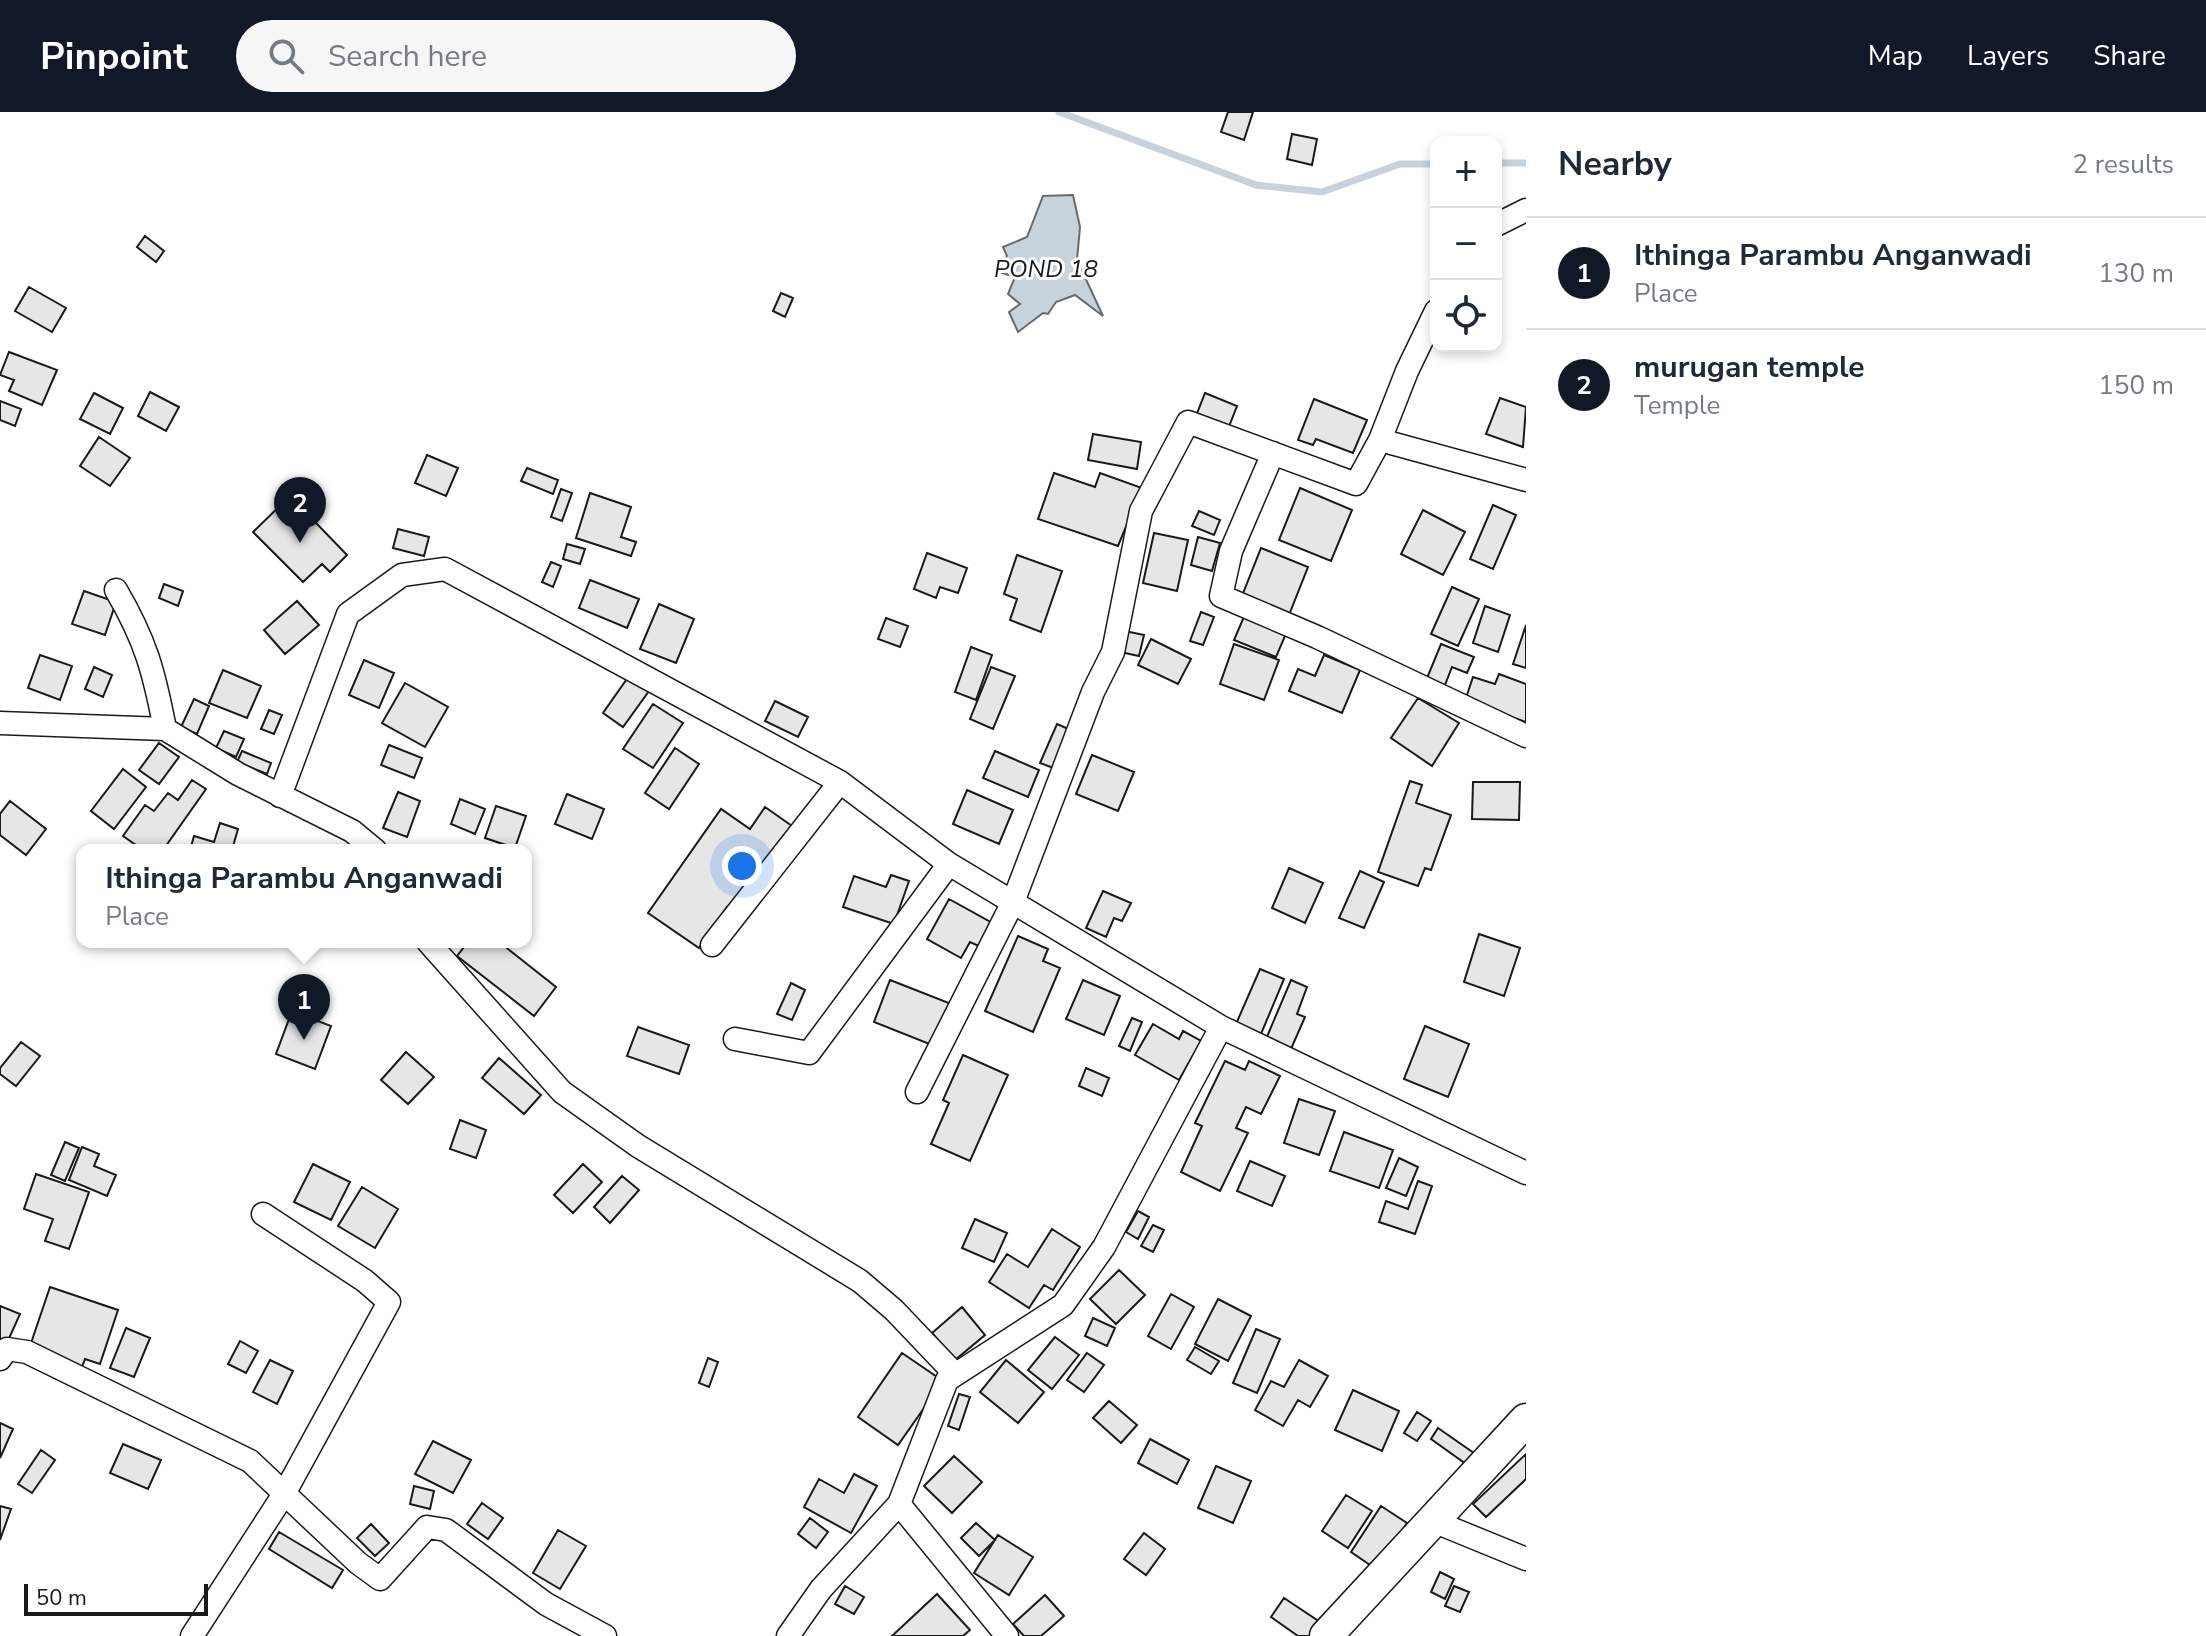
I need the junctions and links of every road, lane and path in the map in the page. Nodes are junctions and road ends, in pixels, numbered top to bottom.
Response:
1 (1526, 210) edge
2 (1502, 222) edge
3 (1430, 323) edge
4 (1380, 440) junction
5 (1273, 453) junction
6 (1526, 480) edge
7 (116, 590) dead end
8 (0, 723) edge
9 (165, 729) junction
10 (1526, 736) edge
11 (840, 782) junction
12 (280, 796) junction
13 (368, 844) edge
14 (949, 864) junction
15 (1013, 902) junction
16 (712, 945) dead end
17 (433, 948) edge
18 (1221, 1027) junction
19 (735, 1039) dead end
20 (917, 1092) dead end
21 (1526, 1173) edge
22 (263, 1214) dead end
23 (0, 1359) edge
24 (954, 1373) junction
25 (1526, 1420) edge
26 (284, 1494) junction
27 (899, 1504) junction
28 (1433, 1521) junction
29 (1526, 1559) edge
30 (192, 1636) edge
31 (605, 1636) edge
32 (788, 1636) edge
33 (1007, 1636) edge
34 (1326, 1636) edge

1 - 2 street
3 - 4 street
4 - 5 street
4 - 6 street
5 - 10 street
5 - 15 street
7 - 9 street
8 - 9 street
9 - 12 street
11 - 12 street
11 - 14 street
11 - 16 street
12 - 13 street
14 - 15 street
14 - 19 street
15 - 18 street
15 - 20 street
17 - 24 street
18 - 21 street
18 - 24 street
22 - 26 street
23 - 26 street
24 - 27 street
25 - 28 main road
26 - 30 street
26 - 31 street
27 - 32 street
27 - 33 street
28 - 29 street
28 - 34 main road

